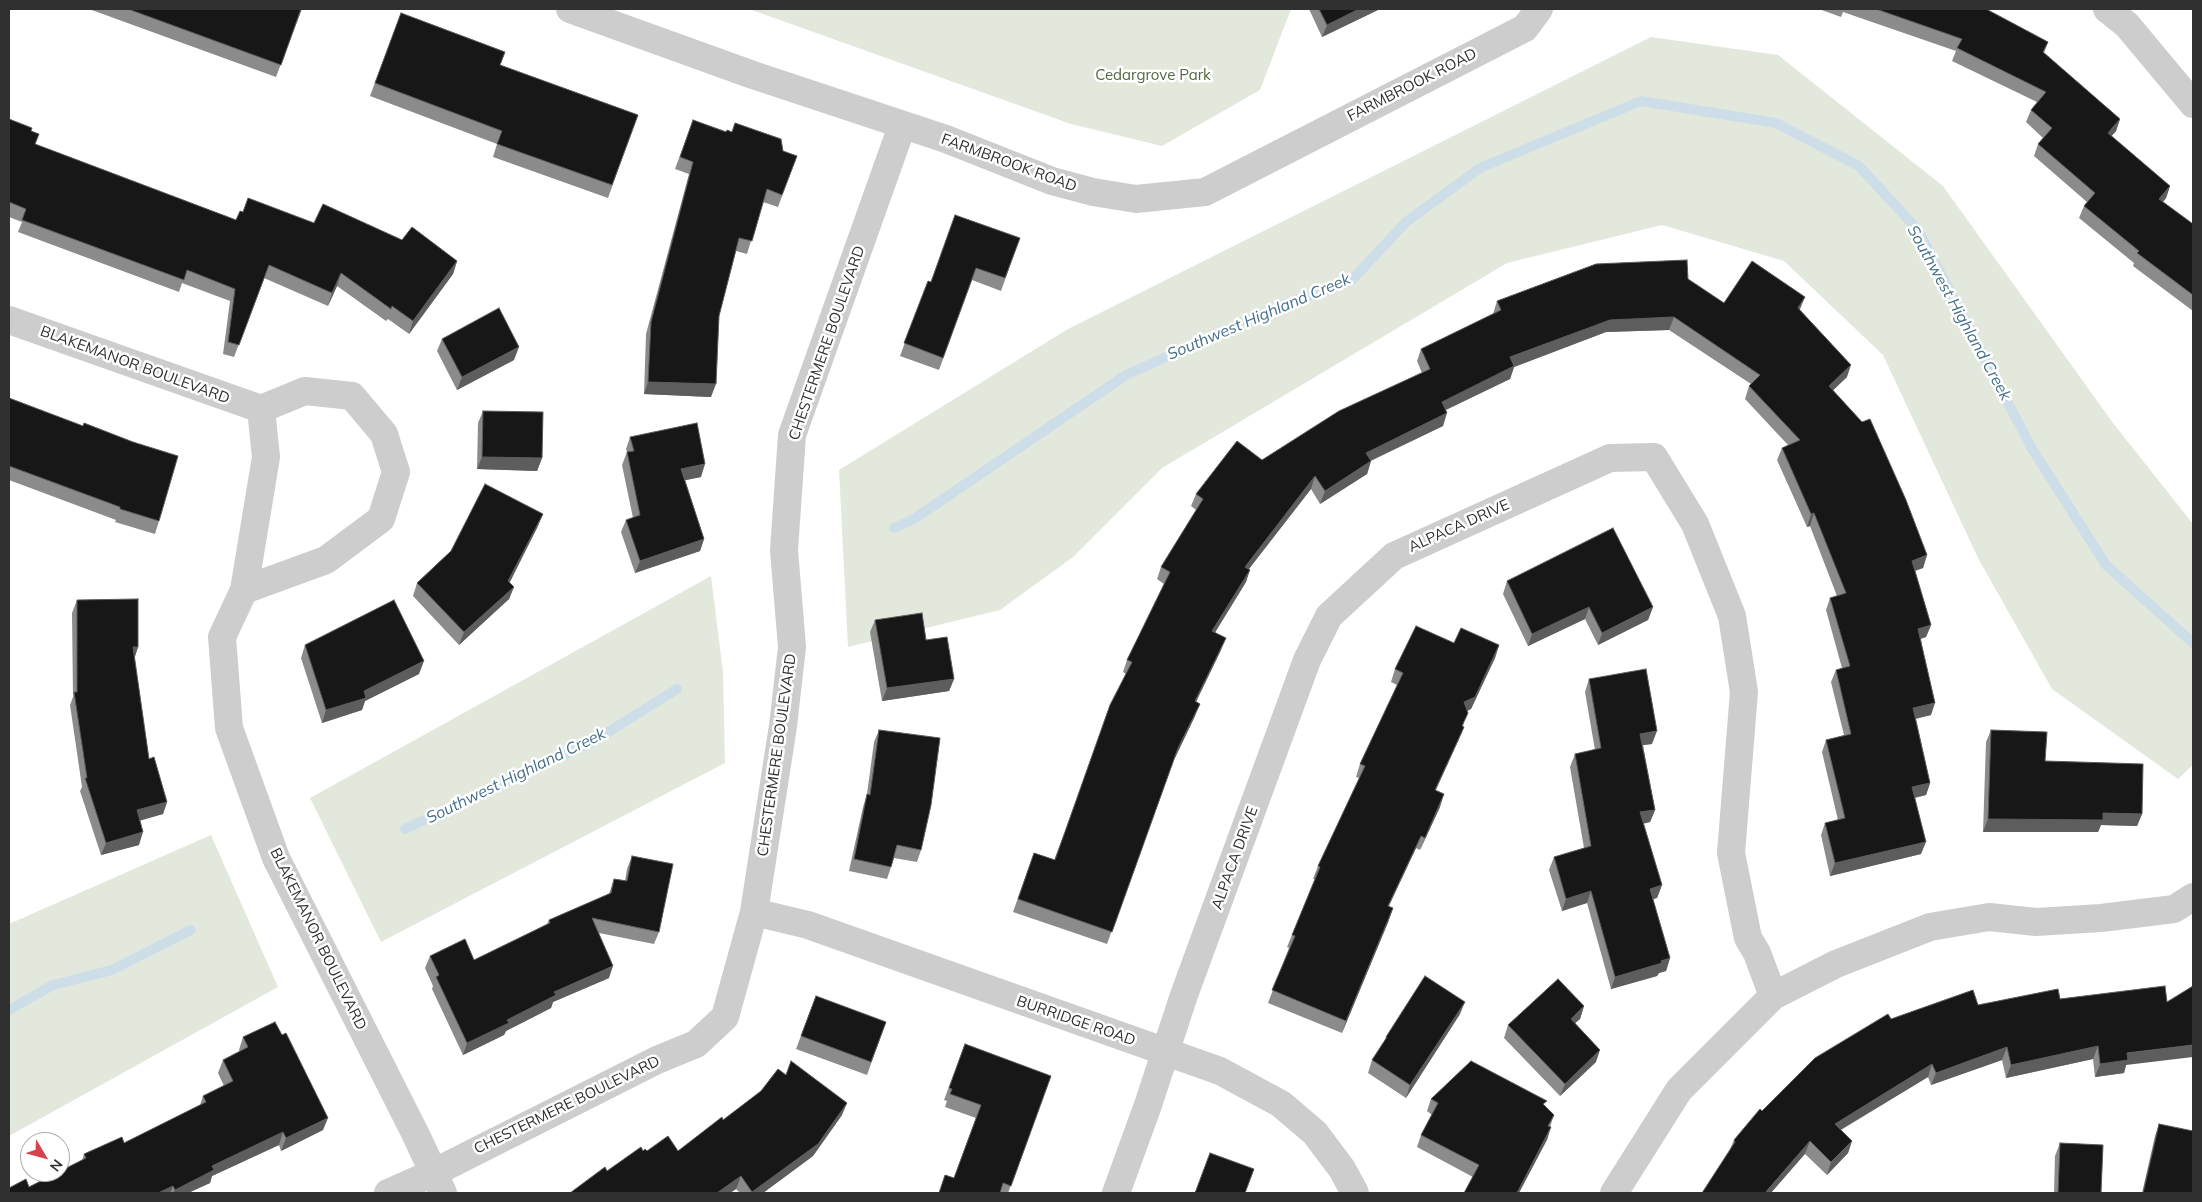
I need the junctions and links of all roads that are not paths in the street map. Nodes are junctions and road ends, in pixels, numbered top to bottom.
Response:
1 (570, 9) edge
2 (1539, 9) edge
3 (2107, 9) edge
4 (2193, 104) edge
5 (902, 126) junction
6 (9, 320) edge
7 (261, 410) junction
8 (244, 590) junction
9 (2193, 897) edge
10 (754, 912) junction
11 (1773, 996) junction
12 (1165, 1052) junction
13 (438, 1183) edge
14 (388, 1193) edge
15 (1116, 1193) edge
16 (1356, 1193) edge
17 (1614, 1193) edge

1 - 5 street, FARMBROOK ROAD
2 - 5 street, FARMBROOK ROAD
3 - 4 street
5 - 10 street, CHESTERMERE BOULEVARD
6 - 7 street, BLAKEMANOR BOULEVARD
7 - 8 street, BLAKEMANOR BOULEVARD
7 - 8 street
8 - 13 street, BLAKEMANOR BOULEVARD
9 - 11 street
10 - 12 street, BURRIDGE ROAD
10 - 13 street, CHESTERMERE BOULEVARD
11 - 12 street, ALPACA DRIVE
11 - 17 street
12 - 15 street, ALPACA DRIVE
12 - 16 street, BURRIDGE ROAD
13 - 14 street, CHESTERMERE BOULEVARD

